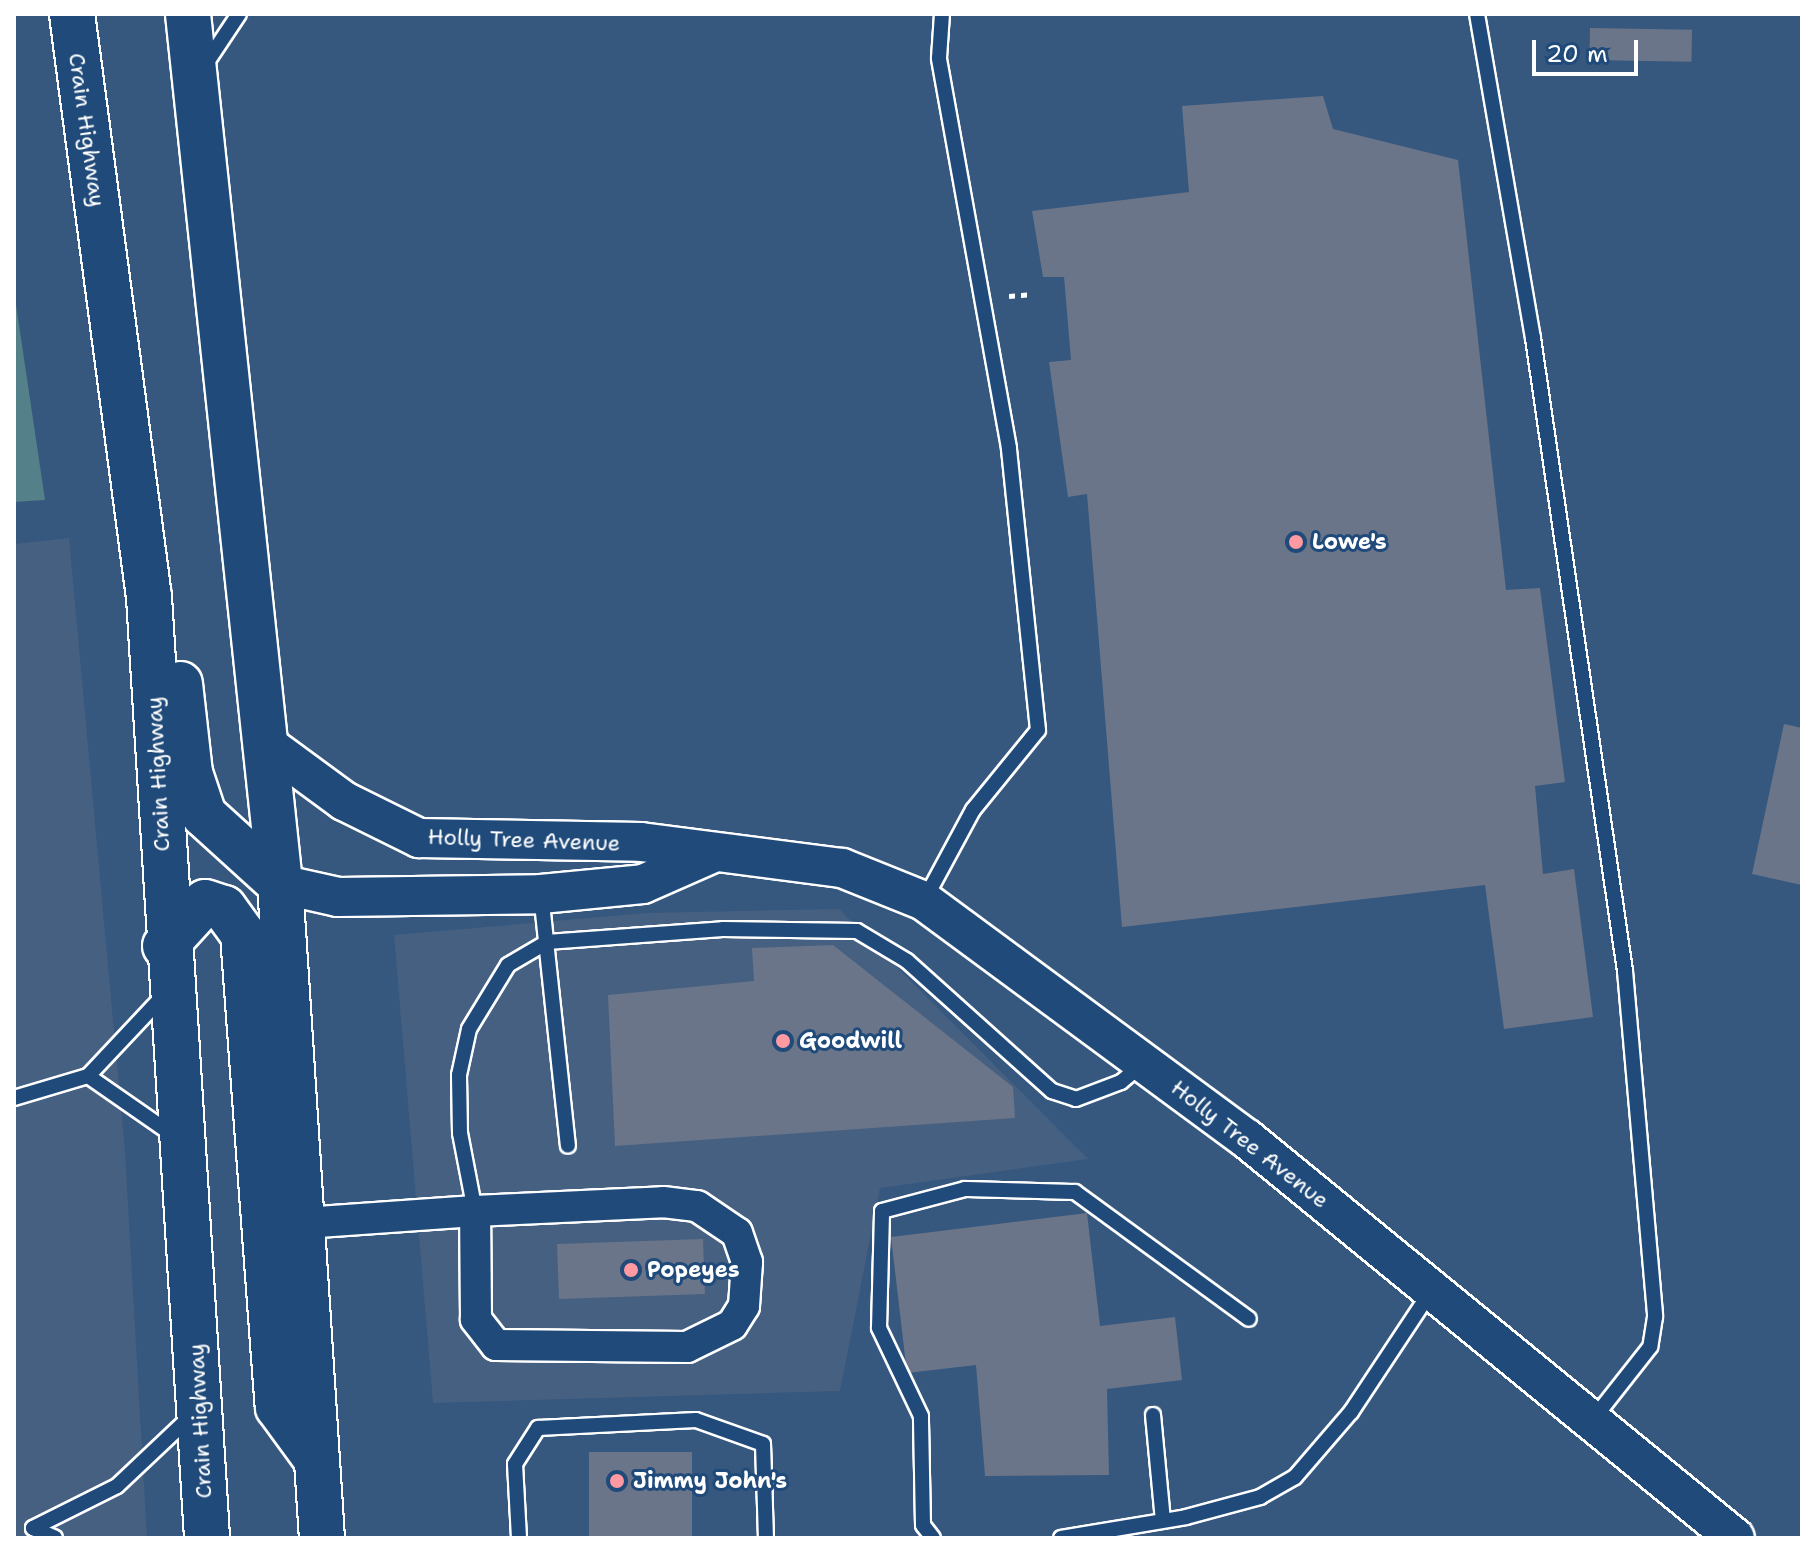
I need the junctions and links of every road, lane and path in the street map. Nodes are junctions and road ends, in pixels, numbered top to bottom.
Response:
1 (72, 14) edge
2 (188, 14) edge
3 (239, 14) edge
4 (942, 14) edge
5 (1477, 14) edge
6 (194, 82) junction
7 (93, 172) junction
8 (1030, 294) dead end
9 (1009, 296) dead end
10 (265, 743) junction
11 (713, 853) junction
12 (280, 884) junction
13 (541, 894) junction
14 (924, 901) junction
15 (547, 942) junction
16 (165, 946) junction
17 (170, 990) junction
18 (1144, 1063) junction
19 (88, 1076) junction
20 (14, 1098) edge
21 (184, 1141) junction
22 (568, 1146) dead end
23 (475, 1211) junction
24 (304, 1223) junction
25 (1433, 1288) junction
26 (1249, 1319) dead end
27 (199, 1408) junction
28 (1153, 1415) dead end
29 (1595, 1417) junction
30 (316, 1459) junction
31 (1163, 1520) junction
32 (33, 1533) edge
33 (55, 1538) edge
34 (207, 1538) edge
35 (322, 1538) edge
36 (519, 1538) edge
37 (766, 1538) edge
38 (933, 1538) edge
39 (1061, 1538) edge
40 (1735, 1538) edge

1 - 7 highway, Crain Highway
2 - 6 highway
3 - 6 lane
4 - 14 lane
5 - 29 lane
6 - 10 highway
7 - 12 highway
7 - 16 highway, Crain Highway
8 - 9 path
10 - 11 street, Holly Tree Avenue
10 - 12 highway
11 - 13 street, Holly Tree Avenue
11 - 14 street, Holly Tree Avenue
12 - 13 street, Holly Tree Avenue
12 - 24 highway
13 - 15 lane
14 - 18 street, Holly Tree Avenue
15 - 18 lane
15 - 22 lane
15 - 23 lane
16 - 17 highway, Crain Highway
16 - 30 highway
17 - 19 lane
17 - 21 highway, Crain Highway
18 - 25 street, Holly Tree Avenue
19 - 20 lane
19 - 21 lane
21 - 27 highway, Crain Highway
23 - 23 street
23 - 24 street
24 - 30 highway
25 - 29 street, Holly Tree Avenue
25 - 31 lane
26 - 38 lane
27 - 32 lane
27 - 34 highway, Crain Highway
28 - 31 lane
29 - 40 street, Holly Tree Avenue
30 - 35 highway
31 - 39 lane
32 - 33 lane
36 - 37 lane

